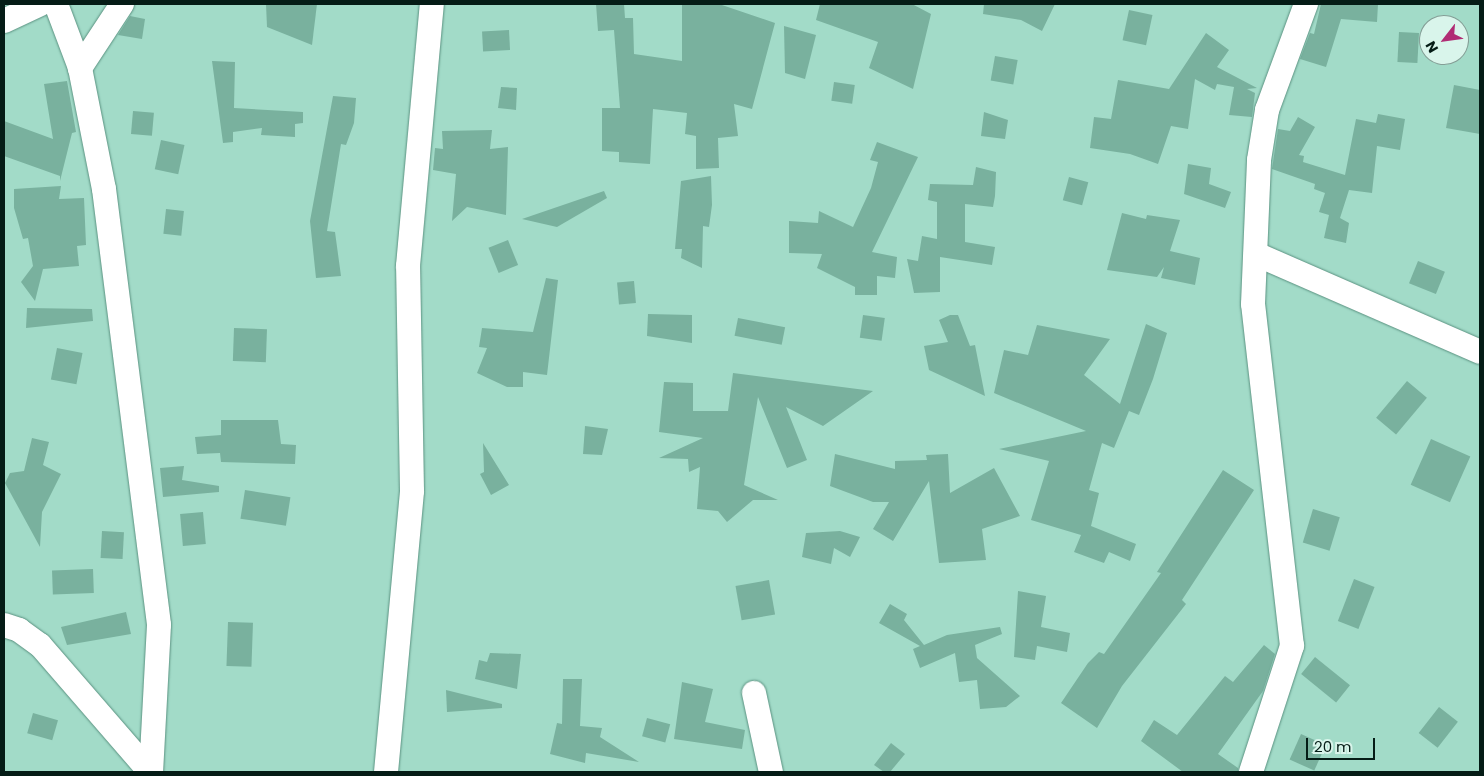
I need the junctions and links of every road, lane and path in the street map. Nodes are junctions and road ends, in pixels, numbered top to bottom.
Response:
1 (40, 4) edge
2 (56, 4) edge
3 (122, 4) edge
4 (432, 4) edge
5 (1306, 4) edge
6 (4, 22) edge
7 (80, 68) junction
8 (1256, 254) junction
9 (1480, 352) edge
10 (4, 625) edge
11 (754, 693) dead end
12 (150, 772) edge
13 (386, 772) edge
14 (771, 772) edge
15 (1251, 772) edge

1 - 6 street
2 - 7 street
3 - 7 street
4 - 13 street
5 - 8 street
7 - 12 street
8 - 9 street
8 - 15 street
10 - 12 street
11 - 14 street

